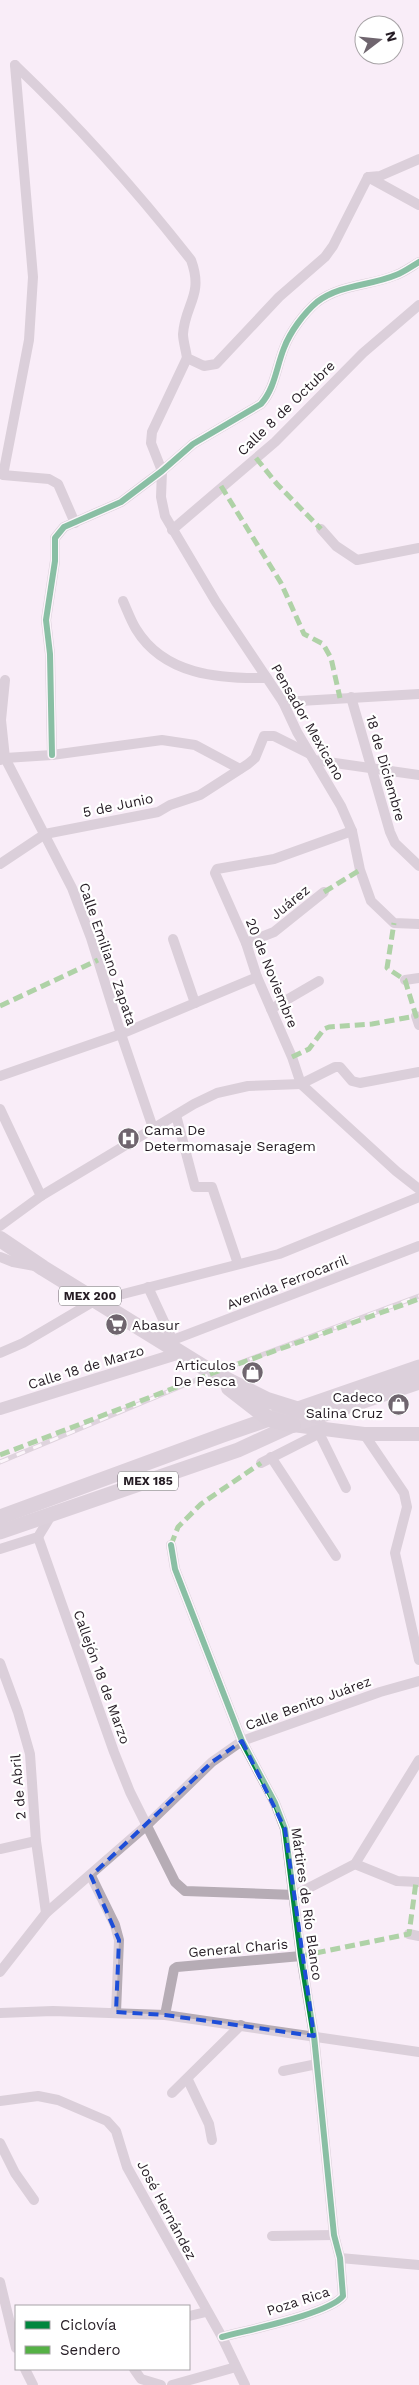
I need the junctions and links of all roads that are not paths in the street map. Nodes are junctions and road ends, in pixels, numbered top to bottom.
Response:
1 (419, 159) edge
2 (368, 177) junction
3 (419, 205) edge
4 (419, 262) edge
5 (419, 305) edge
6 (187, 358) junction
7 (162, 471) junction
8 (75, 523) junction
9 (321, 529) dead end
10 (172, 530) junction
11 (419, 548) edge
12 (122, 601) dead end
13 (267, 678) junction
14 (5, 680) dead end
15 (419, 694) edge
16 (351, 697) junction
17 (283, 702) junction
18 (1, 720) edge
19 (52, 755) junction
20 (311, 756) junction
21 (2, 759) edge
22 (240, 768) junction
23 (372, 768) junction
24 (419, 775) edge
25 (352, 831) junction
26 (45, 834) junction
27 (0, 864) edge
28 (419, 866) edge
29 (324, 892) dead end
30 (419, 924) edge
31 (173, 939) dead end
32 (246, 943) junction
33 (257, 978) junction
34 (419, 978) edge
35 (405, 980) dead end
36 (319, 981) dead end
37 (194, 1003) junction
38 (271, 1009) junction
39 (121, 1034) junction
40 (419, 1072) edge
41 (0, 1076) edge
42 (302, 1084) junction
43 (0, 1110) edge
44 (176, 1115) junction
45 (153, 1128) junction
46 (419, 1189) edge
47 (42, 1196) junction
48 (419, 1197) edge
49 (0, 1226) edge
50 (0, 1239) edge
51 (419, 1246) edge
52 (0, 1257) edge
53 (238, 1264) junction
54 (43, 1268) junction
55 (148, 1287) junction
56 (123, 1294) dead end
57 (96, 1300) junction
58 (173, 1346) junction
59 (0, 1353) edge
60 (419, 1367) edge
61 (213, 1372) junction
62 (419, 1382) edge
63 (0, 1409) edge
64 (296, 1418) junction
65 (269, 1419) junction
66 (321, 1427) junction
67 (364, 1434) junction
68 (419, 1434) edge
69 (270, 1457) junction
70 (261, 1463) dead end
71 (346, 1488) dead end
72 (52, 1513) junction
73 (0, 1517) edge
74 (0, 1532) edge
75 (38, 1536) junction
76 (171, 1545) dead end
77 (0, 1549) edge
78 (336, 1556) dead end
79 (419, 1660) edge
80 (0, 1663) edge
81 (419, 1681) edge
82 (242, 1741) junction
83 (419, 1760) edge
84 (147, 1824) junction
85 (36, 1841) junction
86 (0, 1849) edge
87 (355, 1864) junction
88 (91, 1876) junction
89 (419, 1882) edge
90 (295, 1895) junction
91 (46, 1913) junction
92 (301, 1956) junction
93 (0, 1972) edge
94 (116, 2012) junction
95 (0, 2013) edge
96 (165, 2015) junction
97 (241, 2025) junction
98 (314, 2036) junction
99 (419, 2052) edge
100 (317, 2064) junction
101 (283, 2071) dead end
102 (188, 2080) junction
103 (172, 2093) dead end
104 (0, 2101) edge
105 (212, 2140) dead end
106 (0, 2143) edge
107 (34, 2200) dead end
108 (334, 2235) junction
109 (272, 2236) dead end
110 (340, 2258) junction
111 (419, 2265) edge
112 (0, 2282) edge
113 (206, 2312) junction
114 (190, 2316) edge
115 (222, 2338) junction
116 (15, 2344) edge
117 (236, 2367) junction
118 (26, 2370) edge
119 (135, 2370) edge
120 (33, 2385) edge
121 (161, 2385) edge
122 (172, 2385) edge
123 (245, 2385) edge

1 - 2 street
2 - 3 street
2 - 6 street
4 - 7 street
5 - 10 street, Calle 8 de Octubre
6 - 7 street
6 - 8 street
7 - 8 street
7 - 10 street, Pensador Mexicano
8 - 19 street
9 - 11 street
10 - 13 street, Pensador Mexicano
12 - 13 street
13 - 17 street, Pensador Mexicano
14 - 18 street, Calle Emiliano Zapata
15 - 16 street
16 - 17 street
16 - 23 street, 18 de Diciembre
17 - 20 street, Pensador Mexicano
18 - 21 street, Calle Emiliano Zapata
19 - 21 street
19 - 22 street
20 - 22 street, 5 de Junio
20 - 23 street
20 - 25 street, Pensador Mexicano
21 - 26 street, Calle Emiliano Zapata
22 - 26 street, 5 de Junio
23 - 24 street
23 - 28 street, 18 de Diciembre
25 - 30 street, Pensador Mexicano
25 - 32 street, 20 de Noviembre
26 - 27 street, 5 de Junio
26 - 39 street, Calle Emiliano Zapata
29 - 32 street, Juárez
31 - 37 street
32 - 33 street, 20 de Noviembre
33 - 37 street
33 - 38 street, 20 de Noviembre
34 - 35 street
36 - 38 street
37 - 39 street
38 - 42 street, 20 de Noviembre
39 - 41 street
39 - 45 street, Calle Emiliano Zapata
40 - 42 street
42 - 44 street
42 - 46 street, 20 de Noviembre
43 - 47 street
44 - 45 street
44 - 53 street
45 - 47 street
47 - 49 street
48 - 53 street
50 - 54 highway, MEX 200
51 - 58 street, Avenida Ferrocarril
52 - 54 street
53 - 55 street
54 - 57 highway, MEX 200
55 - 56 street
55 - 58 street
57 - 58 highway, MEX 200
57 - 59 street
58 - 61 highway, MEX 200
58 - 63 street, Calle 18 de Marzo
60 - 64 main road, MEX 185
61 - 64 highway, MEX 200
61 - 65 highway, MEX 200
62 - 66 main road
64 - 65 highway, MEX 200
64 - 66 highway, MEX 200
64 - 72 main road, MEX 185
65 - 73 main road, MEX 185
66 - 67 main road
66 - 69 street
66 - 71 street
67 - 68 main road
67 - 79 street
69 - 70 street
69 - 78 street
72 - 74 main road, MEX 185
72 - 75 street
75 - 77 street
75 - 84 street, Callejón 18 de Marzo
76 - 82 street, Mártires de Río Blanco
80 - 85 street, 2 de Abril
81 - 82 street, Calle Benito Juárez
82 - 84 street, Calle Benito Juárez
82 - 90 street, Mártires de Río Blanco
83 - 87 street
84 - 88 street, Calle Benito Juárez
84 - 90 street
85 - 86 street
85 - 91 street, 2 de Abril
87 - 89 street
87 - 90 street
88 - 91 street, Calle Benito Juárez
88 - 94 street
90 - 92 street, Mártires de Río Blanco
91 - 93 street, Calle Benito Juárez
92 - 96 street, General Charis
92 - 98 street, Mártires de Río Blanco
94 - 95 street
94 - 96 street
96 - 97 street
97 - 98 street
97 - 102 street
98 - 99 street
98 - 100 street, Mártires de Río Blanco
100 - 101 street
100 - 108 street, Mártires de Río Blanco
102 - 103 street
102 - 105 street
104 - 113 street, José Hernández
106 - 107 street
108 - 109 street
108 - 110 street, Mártires de Río Blanco
110 - 111 street
110 - 115 street, Poza Rica
112 - 116 street
113 - 114 street
113 - 115 street, José Hernández
115 - 117 street, José Hernández
117 - 122 street
117 - 123 street, José Hernández
118 - 120 street
119 - 121 street

